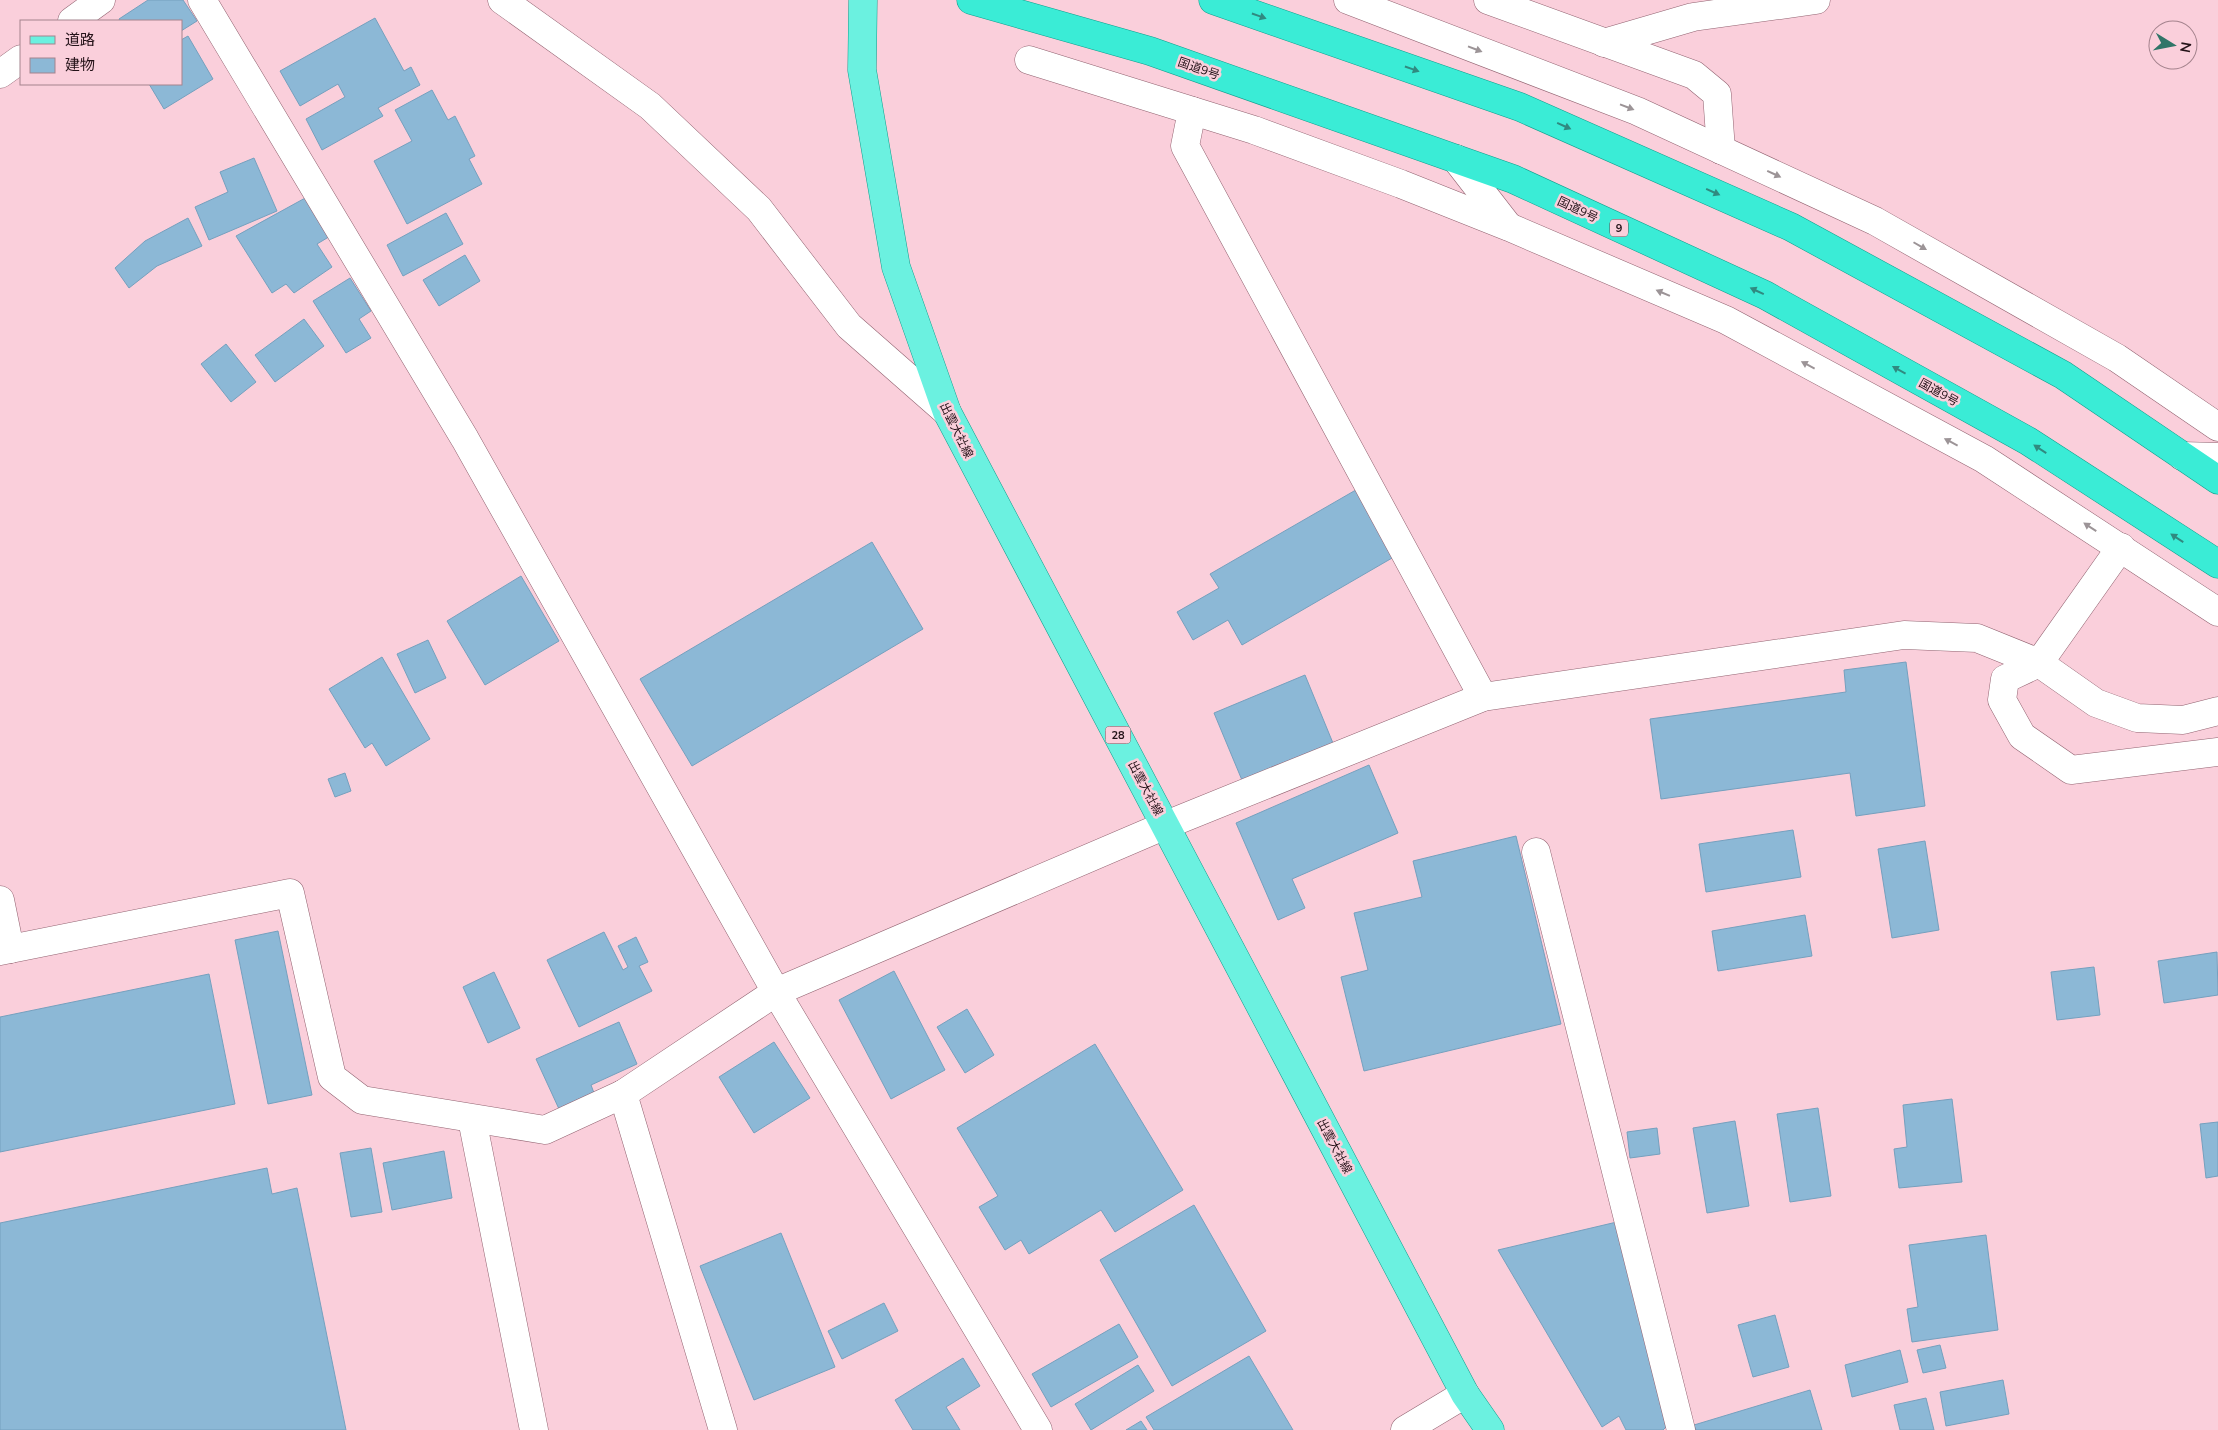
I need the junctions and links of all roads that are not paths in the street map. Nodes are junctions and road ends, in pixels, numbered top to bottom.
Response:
1 (101, 0) edge
2 (202, 0) edge
3 (502, 0) edge
4 (863, 0) edge
5 (971, 0) edge
6 (1212, 0) edge
7 (1348, 0) edge
8 (1488, 0) edge
9 (1816, 0) edge
10 (73, 20) edge
11 (1604, 43) junction
12 (20, 60) edge
13 (1029, 60) dead end
14 (0, 74) edge
15 (1192, 111) junction
16 (1721, 150) junction
17 (1456, 159) junction
18 (1509, 227) junction
19 (947, 412) junction
20 (2218, 427) edge
21 (2182, 456) junction
22 (2218, 457) edge
23 (2218, 480) edge
24 (2121, 547) junction
25 (2218, 564) edge
26 (2218, 612) edge
27 (2039, 663) junction
28 (1483, 697) junction
29 (2218, 711) edge
30 (2218, 752) edge
31 (1166, 825) junction
32 (1536, 852) dead end
33 (0, 900) edge
34 (5, 950) edge
35 (776, 992) junction
36 (623, 1094) junction
37 (472, 1119) junction
38 (1465, 1394) junction
39 (534, 1430) edge
40 (723, 1430) edge
41 (1038, 1430) edge
42 (1405, 1430) edge
43 (1490, 1430) edge
44 (1681, 1430) edge

1 - 10 street
2 - 35 street
3 - 19 street
4 - 19 main road, 出雲大社線 / 28
5 - 17 highway, 国道9号 / 9
6 -> 21 highway
7 -> 16 street
8 - 11 street
9 - 11 street
11 - 16 street
12 - 14 street
13 - 15 street
15 - 18 street
15 - 28 street
16 -> 20 street
17 - 18 street
25 -> 17 highway, 国道9号 / 9
24 -> 18 street
19 - 31 main road, 出雲大社線 / 28
21 - 22 street
21 - 23 highway
24 - 26 street
24 - 27 street
27 - 28 street
27 - 29 street
27 - 30 street
28 - 31 street
31 - 35 street
31 - 38 main road, 出雲大社線 / 28
32 - 44 street
33 - 34 street
34 - 37 street
35 - 36 street
35 - 41 street
36 - 37 street
36 - 40 street
37 - 39 street
38 - 42 street
38 - 43 main road, 出雲大社線 / 28

